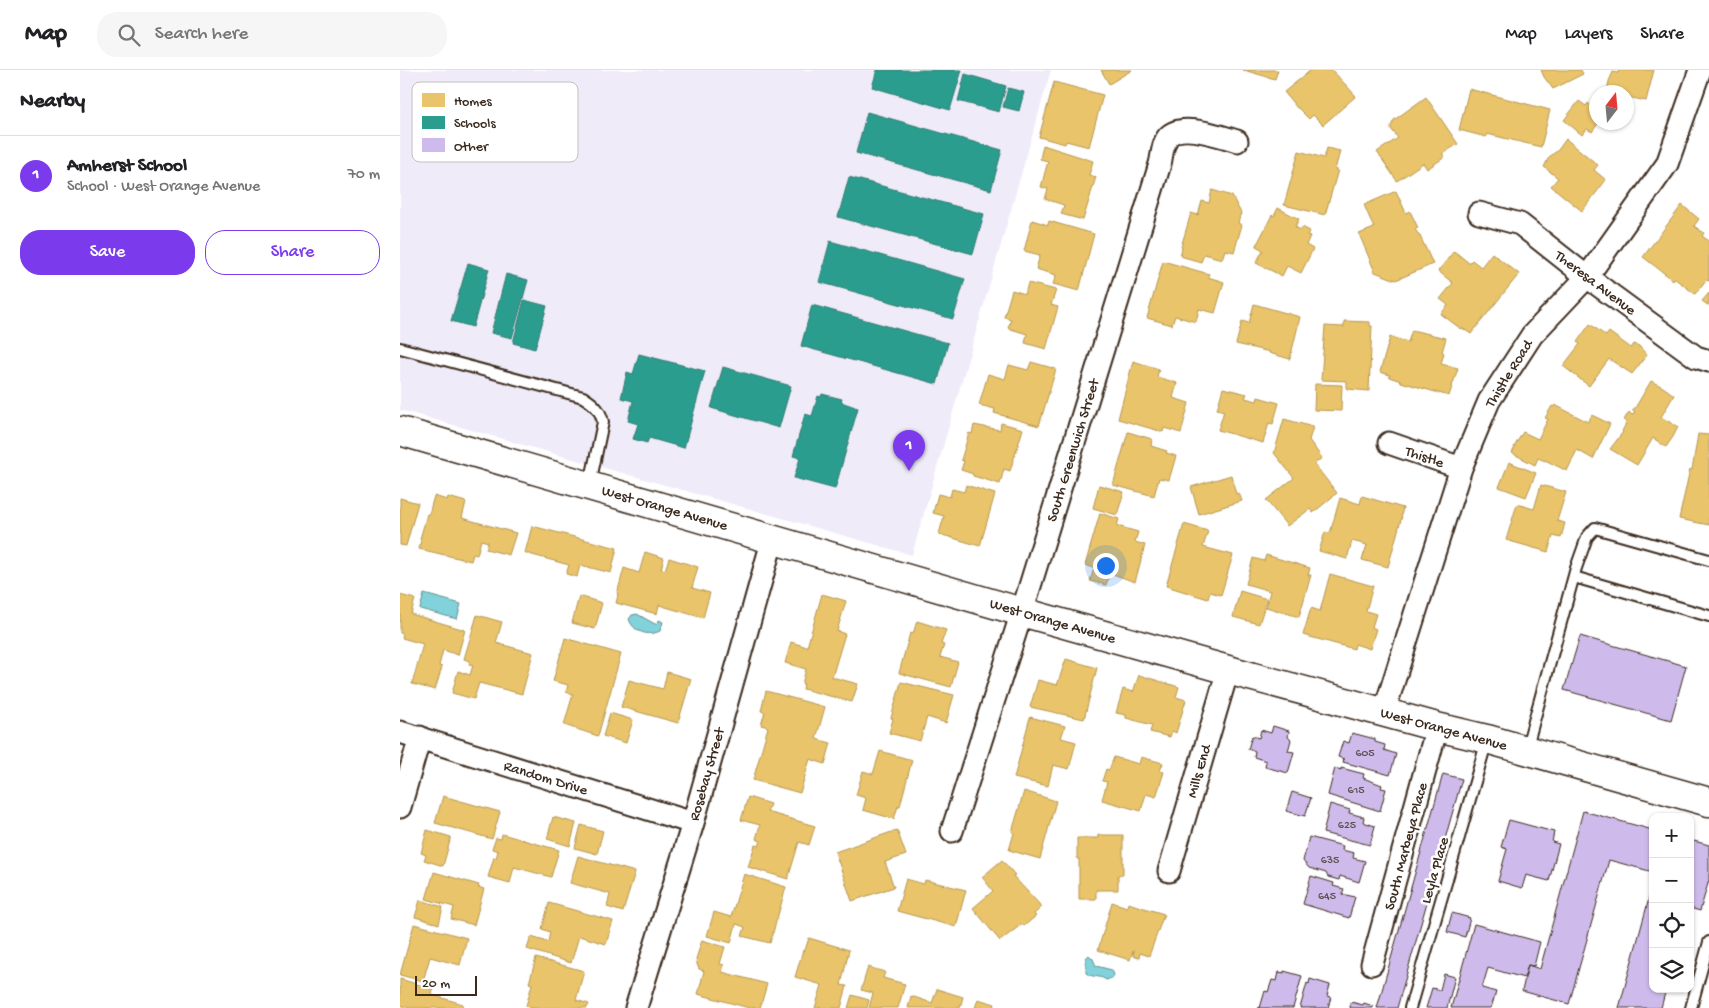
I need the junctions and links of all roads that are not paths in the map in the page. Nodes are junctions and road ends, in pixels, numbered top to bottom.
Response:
1 (1700, 70) edge
2 (1237, 140) dead end
3 (1479, 213) dead end
4 (1587, 276) junction
5 (400, 348) edge
6 (1709, 362) edge
7 (400, 431) edge
8 (1389, 443) dead end
9 (1461, 468) junction
10 (590, 485) junction
11 (773, 538) junction
12 (1709, 560) edge
13 (1574, 577) junction
14 (1022, 612) junction
15 (1709, 616) edge
16 (1228, 670) junction
17 (1384, 712) junction
18 (1437, 728) junction
19 (410, 734) edge
20 (1487, 739) junction
21 (1526, 750) junction
22 (1709, 802) edge
23 (400, 807) edge
24 (693, 823) junction
25 (952, 831) dead end
26 (1169, 872) dead end
27 (1709, 942) edge
28 (1372, 964) dead end
29 (636, 1008) edge
30 (1410, 1008) edge
31 (1690, 1008) edge

1 - 4 street, Thistle Road
2 - 14 street, South Greenwich Street
3 - 4 street, Theresa Avenue
4 - 6 street, Theresa Avenue
4 - 9 street, Thistle Road
5 - 10 lane
7 - 10 street, West Orange Avenue
8 - 9 street, Thistle
9 - 17 street, Thistle Road
10 - 11 street, West Orange Avenue
11 - 14 street, West Orange Avenue
11 - 24 street, Rosebay Street
12 - 13 lane
13 - 15 lane
13 - 21 lane
14 - 16 street, West Orange Avenue
14 - 25 street, South Greenwich Street
16 - 17 street, West Orange Avenue
16 - 26 street, Mills End
17 - 18 street, West Orange Avenue
18 - 20 street, West Orange Avenue
18 - 28 street, South Marbeya Place
19 - 23 street
19 - 24 street, Random Drive
20 - 21 street, West Orange Avenue
20 - 30 lane, Leyla Place
21 - 22 street, West Orange Avenue
24 - 29 street, Rosebay Street
27 - 31 lane

